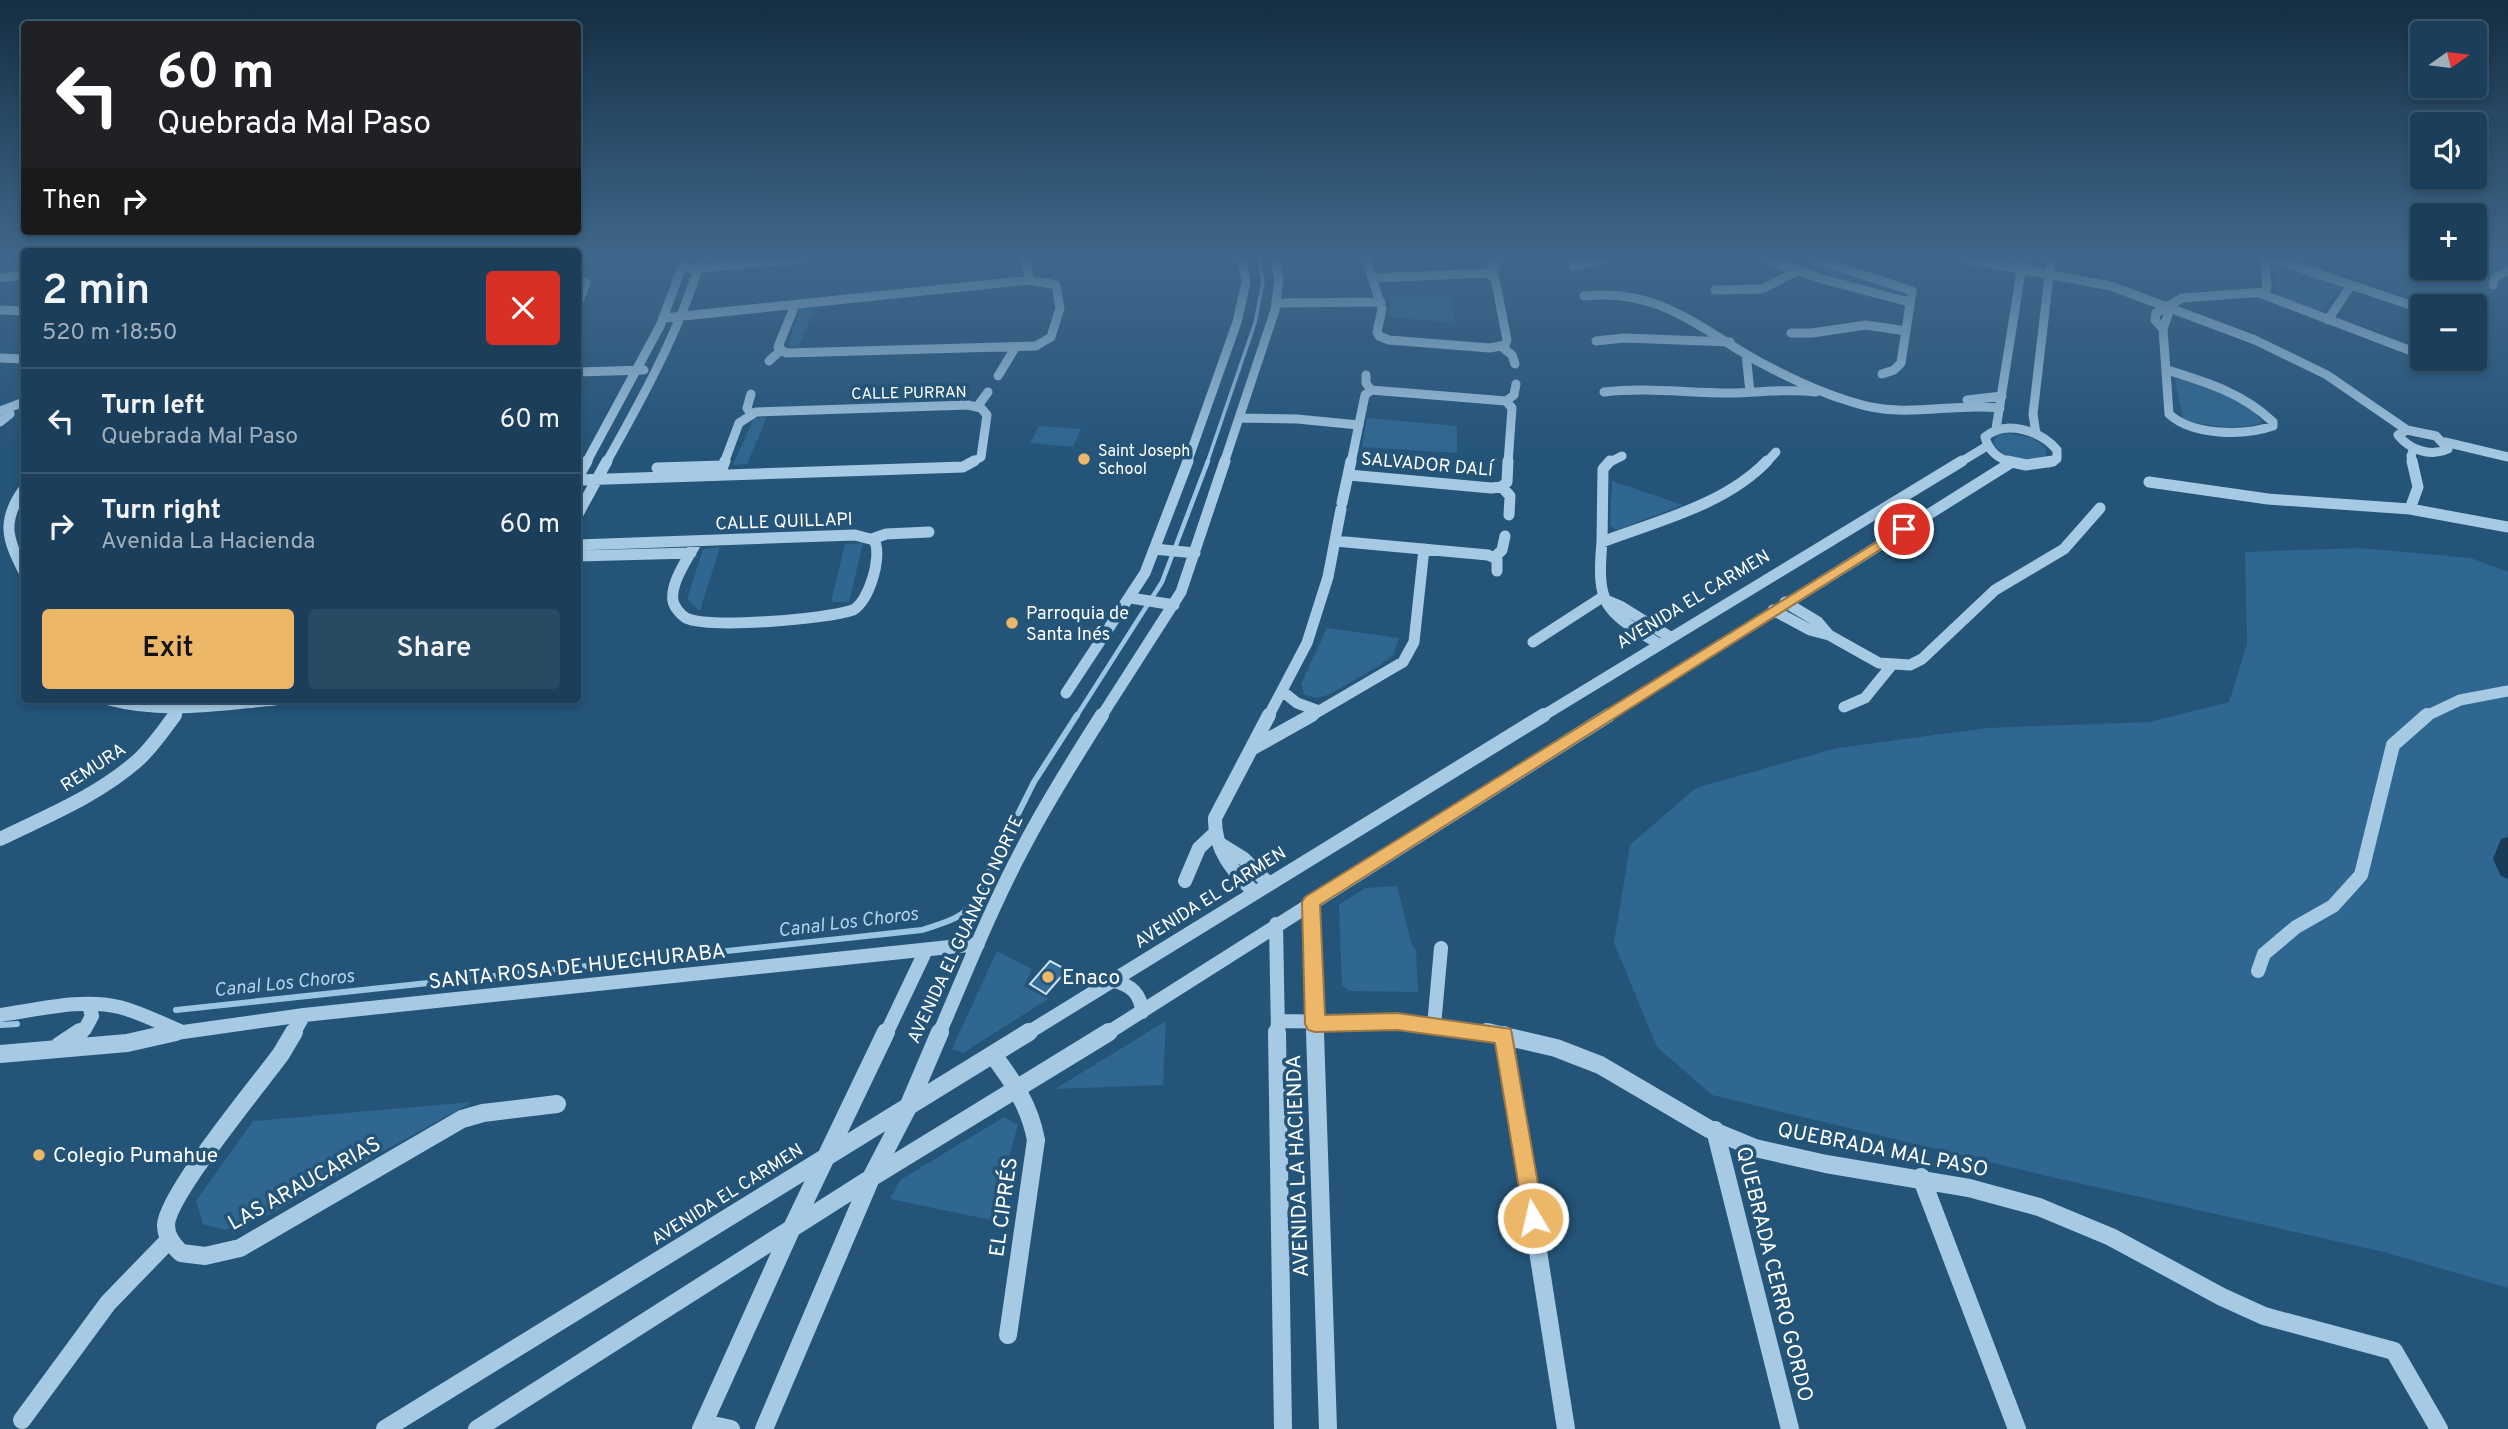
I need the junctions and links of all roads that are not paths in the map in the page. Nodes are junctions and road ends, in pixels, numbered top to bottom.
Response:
1 (660, 326) edge
2 (676, 326) edge
3 (787, 326) edge
4 (1055, 326) edge
5 (1236, 326) edge
6 (1269, 326) edge
7 (1379, 326) edge
8 (1504, 326) edge
9 (1706, 326) edge
10 (1861, 326) edge
11 (1871, 326) edge
12 (1907, 326) edge
13 (2013, 326) edge
14 (2043, 326) edge
15 (2163, 326) edge
16 (2219, 326) edge
17 (2342, 326) edge
18 (1906, 331) junction
19 (1791, 333) dead end
20 (1596, 341) dead end
21 (1730, 342) junction
22 (1502, 347) junction
23 (1015, 348) junction
24 (2397, 348) junction
25 (780, 351) junction
26 (2410, 352) edge
27 (1746, 354) junction
28 (2410, 355) edge
29 (0, 358) edge
30 (21, 359) edge
31 (769, 360) dead end
32 (1515, 364) dead end
33 (655, 369) junction
34 (638, 370) junction
35 (2167, 370) junction
36 (581, 372) edge
37 (1882, 374) dead end
38 (1366, 375) dead end
39 (998, 376) dead end
40 (1516, 384) dead end
41 (1371, 390) junction
42 (988, 392) dead end
43 (1604, 392) dead end
44 (1750, 392) junction
45 (751, 394) dead end
46 (1834, 395) junction
47 (2002, 396) junction
48 (1506, 401) junction
49 (977, 407) junction
50 (1944, 408) junction
51 (2000, 408) junction
52 (5, 410) edge
53 (751, 414) junction
54 (1241, 414) junction
55 (0, 422) edge
56 (1359, 425) junction
57 (1996, 429) junction
58 (2407, 430) junction
59 (2036, 434) junction
60 (2447, 445) junction
61 (1987, 446) junction
62 (2414, 448) junction
63 (1776, 452) dead end
64 (2491, 453) joint
65 (1622, 456) dead end
66 (2508, 457) edge
67 (2012, 461) junction
68 (722, 470) junction
69 (581, 474) edge
70 (599, 475) junction
71 (1349, 475) junction
72 (581, 478) edge
73 (2149, 482) dead end
74 (1502, 487) junction
75 (21, 492) edge
76 (581, 508) edge
77 (2100, 508) dead end
78 (2410, 509) junction
79 (1509, 515) dead end
80 (2508, 527) edge
81 (2, 528) edge
82 (929, 532) dead end
83 (1505, 536) dead end
84 (872, 539) junction
85 (697, 541) junction
86 (1335, 541) junction
87 (1602, 542) junction
88 (581, 544) edge
89 (1424, 549) junction
90 (1159, 550) junction
91 (1189, 552) junction
92 (691, 553) junction
93 (20, 554) edge
94 (581, 556) edge
95 (1495, 557) junction
96 (1497, 571) dead end
97 (1601, 598) junction
98 (1136, 599) junction
99 (1785, 603) junction
100 (1168, 604) junction
101 (1773, 610) junction
102 (1829, 635) junction
103 (1664, 640) junction
104 (1533, 642) dead end
105 (1891, 666) junction
106 (1282, 691) junction
107 (2508, 691) edge
108 (1066, 693) dead end
109 (126, 703) edge
110 (183, 703) edge
111 (1844, 707) dead end
112 (1319, 711) junction
113 (1252, 748) junction
114 (0, 839) edge
115 (1218, 839) junction
116 (1185, 881) dead end
117 (1269, 884) junction
118 (1255, 893) junction
119 (1311, 902) junction
120 (1276, 924) junction
121 (978, 944) junction
122 (1441, 948) dead end
123 (926, 950) junction
124 (2258, 971) dead end
125 (1114, 981) junction
126 (89, 1006) junction
127 (1142, 1012) junction
128 (0, 1015) edge
129 (304, 1016) junction
130 (1278, 1021) junction
131 (1315, 1024) junction
132 (1434, 1026) junction
133 (181, 1031) junction
134 (1504, 1035) junction
135 (48, 1050) junction
136 (0, 1054) edge
137 (993, 1055) junction
138 (1018, 1088) junction
139 (557, 1104) dead end
140 (908, 1107) junction
141 (1715, 1130) junction
142 (825, 1158) junction
143 (1920, 1177) junction
144 (870, 1178) junction
145 (791, 1230) junction
146 (169, 1240) junction
147 (1008, 1335) dead end
148 (22, 1420) dead end
149 (703, 1426) edge
150 (385, 1429) edge
151 (477, 1429) edge
152 (731, 1429) edge
153 (764, 1429) edge
154 (1283, 1429) edge
155 (1328, 1429) edge
156 (1566, 1429) edge
157 (1790, 1429) edge
158 (2017, 1429) edge
159 (2439, 1429) edge

1 - 34 street
2 - 33 street
3 - 25 street
4 - 23 street
5 - 90 street
6 - 54 street, AVENIDA EL GUANACO NORTE
7 - 22 street
8 - 22 street
9 - 21 street
10 - 19 street
11 - 18 street
12 - 18 street
13 - 47 street
14 - 59 street
15 - 35 street
16 - 58 street
17 - 24 street
18 - 37 street
20 - 21 street
21 - 27 street
22 - 32 street
23 - 25 street
23 - 39 street
24 - 26 street
24 - 28 street
25 - 31 street
27 - 44 street
27 - 46 street
29 - 30 street
33 - 34 street
33 - 70 street
34 - 36 street
34 - 69 street
35 - 35 street
38 - 41 street
40 - 48 street
41 - 48 street
41 - 56 street
42 - 49 street
43 - 44 street
44 - 46 street
45 - 53 street
46 - 50 street
47 - 50 street
47 - 51 street
48 - 74 street, SALVADOR DALÍ
49 - 53 street, CALLE PURRAN
49 - 68 street, CALLE PURRAN
50 - 51 street
51 - 57 street
52 - 55 street
53 - 68 street
54 - 56 street, SALVADOR DALÍ
54 - 91 street, AVENIDA EL GUANACO NORTE
56 - 71 street
57 - 59 street
57 - 61 street
58 - 60 street
58 - 62 street
59 - 67 street
60 - 62 street
60 - 64 street
61 - 67 street
61 - 103 street, AVENIDA EL CARMEN
62 - 78 street
63 - 87 street
64 - 66 street
65 - 87 street
67 - 99 street
68 - 70 street, CALLE PURRAN
70 - 72 street, CALLE PURRAN
70 - 76 street
71 - 74 street, SALVADOR DALÍ
71 - 86 street
73 - 78 street
74 - 79 street, SALVADOR DALÍ
75 - 81 street
77 - 105 street
78 - 80 street
81 - 93 street
82 - 84 street, CALLE QUILLAPI
83 - 95 street
84 - 85 street, CALLE QUILLAPI
84 - 92 street, CALLE QUILLAPI
85 - 88 street, CALLE QUILLAPI
85 - 92 street, CALLE QUILLAPI
86 - 89 street
86 - 106 street
87 - 97 street
89 - 95 street
89 - 112 street
90 - 91 street
90 - 98 street
91 - 100 street, AVENIDA EL GUANACO NORTE
92 - 94 street
95 - 96 street
97 - 103 street
97 - 104 street
98 - 100 street
98 - 108 street
99 - 101 street
99 - 102 street
100 - 121 street, AVENIDA EL GUANACO NORTE
101 - 102 street
101 - 119 street
102 - 105 street
103 - 117 street, AVENIDA EL CARMEN
105 - 111 street
106 - 112 street
106 - 113 street
107 - 124 street
109 - 110 street
110 - 114 street, REMURA
112 - 113 street
113 - 115 street
115 - 116 street
115 - 117 street
115 - 118 street
117 - 118 street, AVENIDA EL CARMEN
118 - 125 street, AVENIDA EL CARMEN
119 - 120 street
119 - 131 street, AVENIDA LA HACIENDA
120 - 127 street
120 - 130 street, AVENIDA LA HACIENDA
121 - 123 street, SANTA ROSA DE HUECHURABA
121 - 140 street, AVENIDA EL GUANACO NORTE
122 - 132 street
123 - 129 street, SANTA ROSA DE HUECHURABA
123 - 142 street, AVENIDA EL GUANACO NORTE
125 - 127 street
125 - 137 street, AVENIDA EL CARMEN
126 - 128 street, SANTA ROSA DE HUECHURABA
126 - 133 street, SANTA ROSA DE HUECHURABA
126 - 135 street
127 - 138 street
129 - 133 street, SANTA ROSA DE HUECHURABA
129 - 146 street
130 - 131 street, QUEBRADA MAL PASO
130 - 154 street, AVENIDA LA HACIENDA
131 - 132 street, QUEBRADA MAL PASO
131 - 155 street, AVENIDA LA HACIENDA
132 - 134 street, QUEBRADA MAL PASO
133 - 135 street, SANTA ROSA DE HUECHURABA
134 - 141 street, QUEBRADA MAL PASO
134 - 156 street
135 - 136 street, SANTA ROSA DE HUECHURABA
137 - 138 street, EL CIPRÉS
137 - 140 street, AVENIDA EL CARMEN
138 - 144 street
138 - 147 street, EL CIPRÉS
139 - 146 street, LAS ARAUCARIAS
140 - 142 street, AVENIDA EL CARMEN
140 - 144 street, AVENIDA EL GUANACO NORTE
141 - 143 street, QUEBRADA MAL PASO
141 - 157 street, QUEBRADA CERRO GORDO
142 - 145 street, AVENIDA EL GUANACO NORTE
142 - 150 street, AVENIDA EL CARMEN
143 - 158 street
143 - 159 street, QUEBRADA MAL PASO
144 - 145 street
144 - 153 street, AVENIDA EL GUANACO NORTE
145 - 149 street, AVENIDA EL GUANACO NORTE
145 - 151 street
146 - 148 street
149 - 152 street

